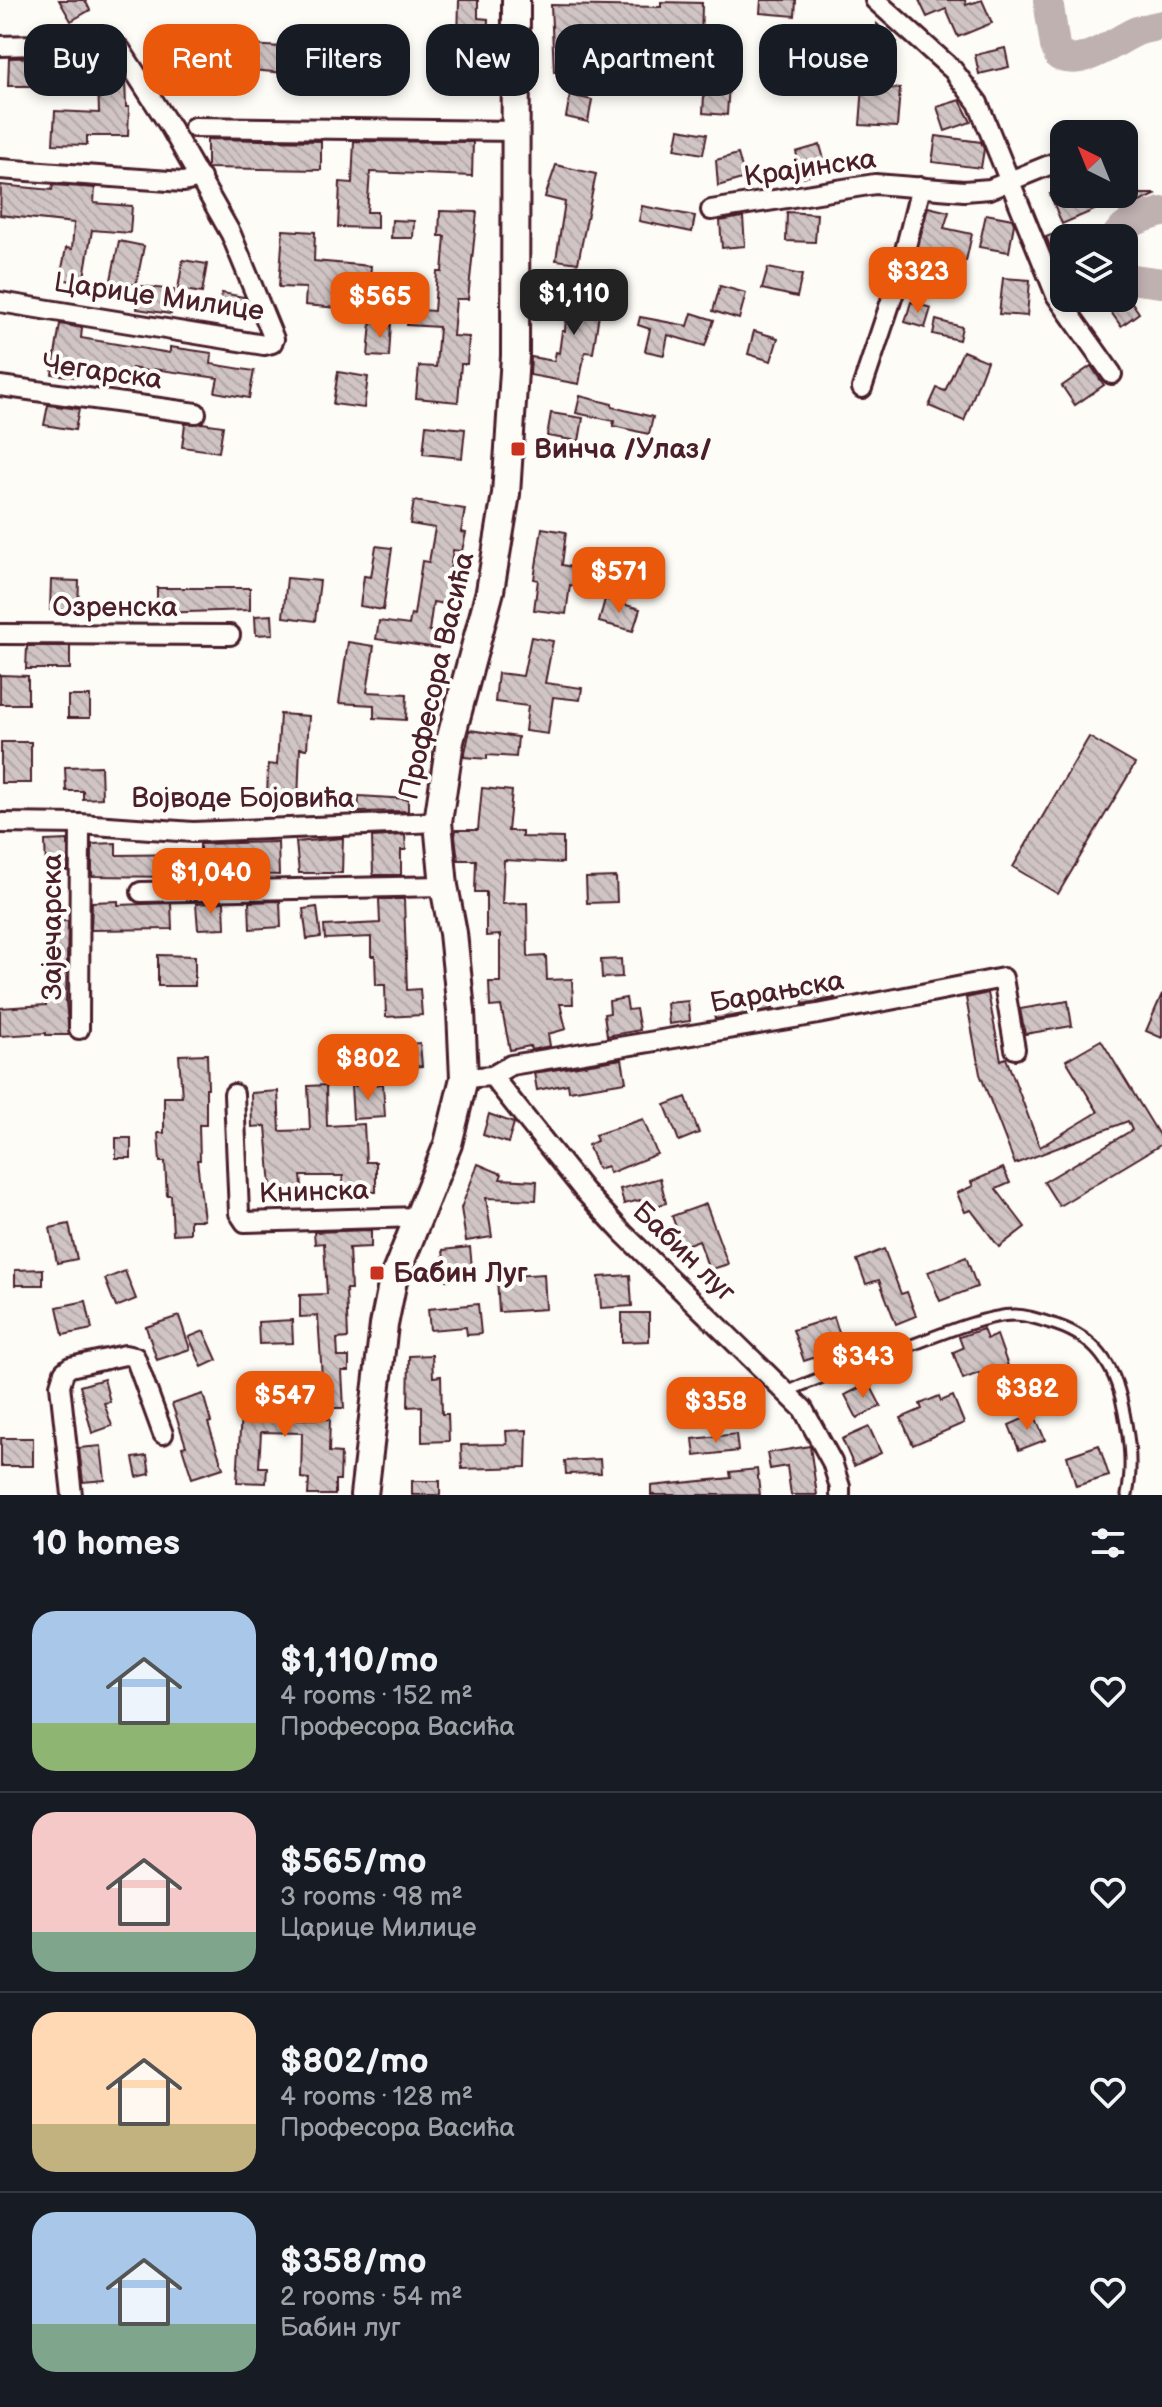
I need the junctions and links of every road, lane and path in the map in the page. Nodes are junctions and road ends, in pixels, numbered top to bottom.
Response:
1 (516, 0) edge
2 (875, 0) edge
3 (0, 46) edge
4 (194, 127) dead end
5 (517, 131) junction
6 (1050, 165) edge
7 (0, 169) edge
8 (201, 178) junction
9 (1010, 183) junction
10 (921, 187) junction
11 (711, 210) dead end
12 (0, 302) edge
13 (1112, 374) dead end
14 (0, 386) edge
15 (862, 388) dead end
16 (196, 413) dead end
17 (0, 634) edge
18 (230, 635) dead end
19 (438, 822) junction
20 (0, 823) edge
21 (80, 824) junction
22 (444, 886) junction
23 (141, 892) dead end
24 (79, 1029) dead end
25 (1015, 1049) dead end
26 (492, 1076) junction
27 (464, 1078) junction
28 (234, 1094) dead end
29 (418, 1217) junction
30 (787, 1392) junction
31 (163, 1434) dead end
32 (72, 1495) edge
33 (364, 1495) edge
34 (840, 1495) edge
35 (1127, 1495) edge

1 - 5 street, Професора Васића
2 - 9 street
3 - 8 street
4 - 5 street
5 - 19 street, Професора Васића
6 - 9 street, Крајинска
7 - 8 street
8 - 12 street, Царице Милице
9 - 10 street, Крајинска
9 - 13 street
10 - 11 street, Крајинска
10 - 15 street
14 - 16 street, Чегарска
17 - 18 street, Озренска
19 - 21 street, Војводе Бојовића
19 - 22 street, Професора Васића
20 - 21 street, Војводе Бојовића
21 - 24 street, Зајечарска
22 - 23 street
22 - 27 street, Професора Васића
25 - 26 street, Барањска
26 - 27 street
26 - 30 street, Бабин луг
27 - 29 street, Професора Васића
28 - 29 street, Книнска
29 - 33 street, Професора Васића
30 - 34 street, Бабин луг
30 - 35 lane
31 - 32 street

